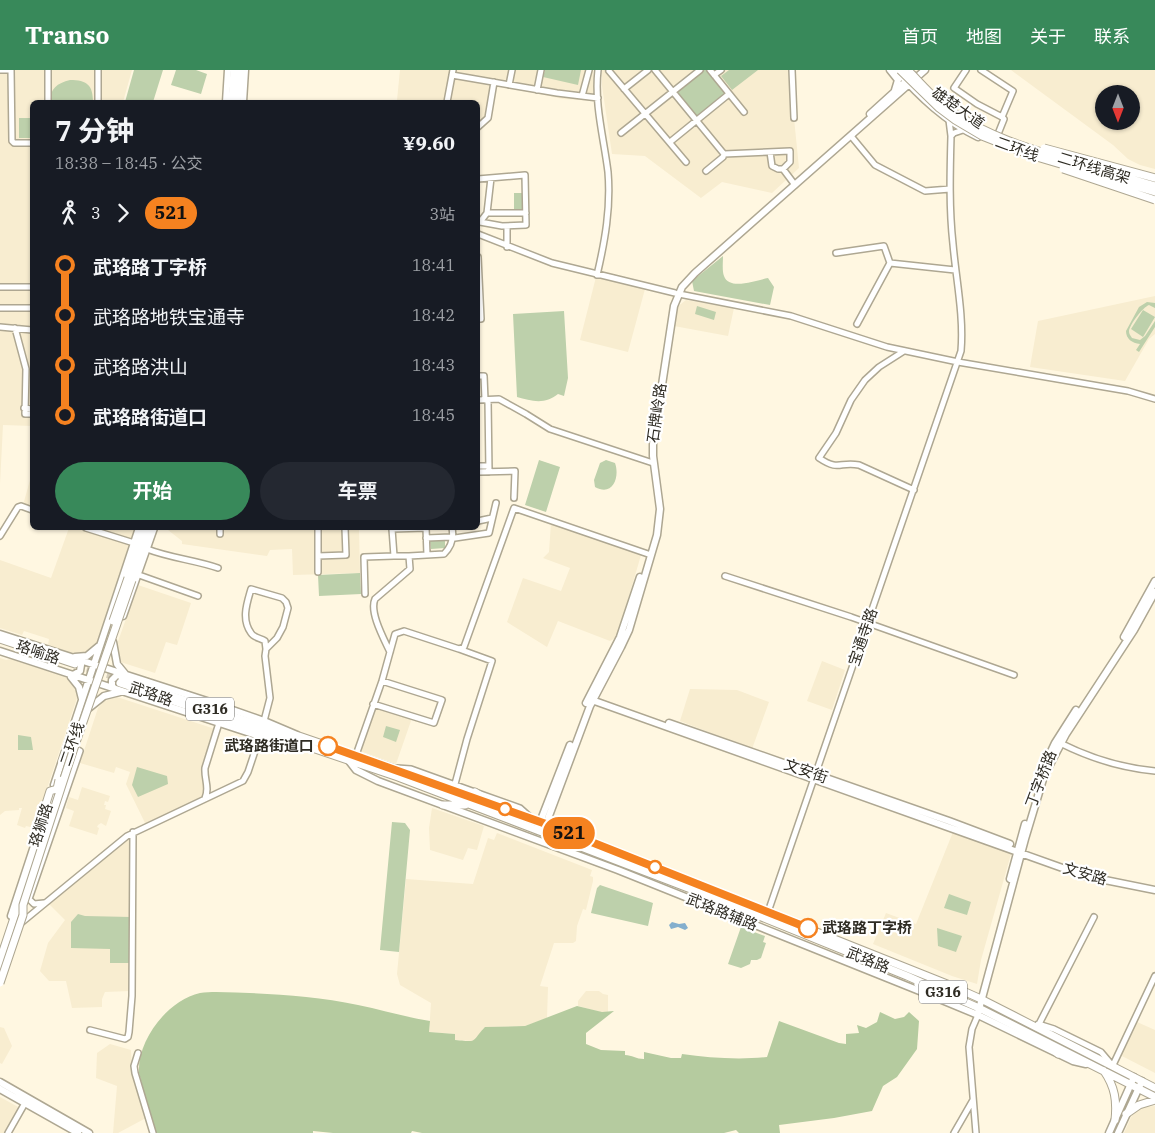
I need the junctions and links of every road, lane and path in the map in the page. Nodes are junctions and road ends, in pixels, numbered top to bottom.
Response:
1 (0, 70) edge
2 (10, 70) edge
3 (48, 70) edge
4 (98, 70) edge
5 (228, 70) edge
6 (234, 70) edge
7 (240, 70) edge
8 (245, 70) edge
9 (512, 70) edge
10 (541, 70) edge
11 (589, 70) edge
12 (598, 70) edge
13 (648, 70) edge
14 (655, 70) edge
15 (700, 70) edge
16 (710, 70) edge
17 (721, 70) edge
18 (792, 70) edge
19 (890, 70) edge
20 (898, 70) edge
21 (919, 70) edge
22 (925, 70) edge
23 (966, 70) edge
24 (981, 70) edge
25 (609, 71) edge
26 (452, 72) edge
27 (911, 73) edge
28 (714, 75) junction
29 (494, 82) junction
30 (908, 83) junction
31 (509, 85) junction
32 (624, 89) junction
33 (537, 90) junction
34 (672, 91) junction
35 (895, 92) junction
36 (730, 94) junction
37 (582, 96) junction
38 (598, 98) junction
39 (48, 100) edge
40 (98, 100) edge
41 (226, 100) edge
42 (232, 100) edge
43 (238, 100) edge
44 (242, 100) edge
45 (447, 100) edge
46 (744, 112) dead end
47 (645, 113) junction
48 (1002, 117) junction
49 (794, 118) dead end
50 (949, 120) junction
51 (696, 121) junction
52 (480, 125) edge
53 (963, 130) junction
54 (621, 133) dead end
55 (998, 134) junction
56 (851, 136) junction
57 (951, 136) junction
58 (670, 142) junction
59 (30, 143) edge
60 (770, 152) junction
61 (724, 154) junction
62 (1030, 155) junction
63 (686, 162) dead end
64 (783, 169) junction
65 (706, 171) dead end
66 (491, 178) junction
67 (1155, 178) edge
68 (480, 179) edge
69 (794, 183) junction
70 (1155, 184) edge
71 (950, 189) junction
72 (1155, 194) edge
73 (1155, 200) edge
74 (526, 212) junction
75 (487, 213) junction
76 (507, 226) junction
77 (480, 235) edge
78 (508, 247) junction
79 (836, 253) dead end
80 (890, 263) junction
81 (955, 270) junction
82 (597, 274) junction
83 (0, 287) edge
84 (30, 287) edge
85 (677, 293) junction
86 (480, 298) edge
87 (0, 308) edge
88 (30, 308) edge
89 (480, 319) edge
90 (857, 324) dead end
91 (0, 327) edge
92 (15, 328) junction
93 (30, 330) edge
94 (904, 350) junction
95 (958, 362) junction
96 (480, 376) edge
97 (1155, 399) edge
98 (480, 400) edge
99 (487, 400) junction
100 (24, 408) junction
101 (30, 408) edge
102 (30, 414) edge
103 (652, 462) junction
104 (480, 467) edge
105 (489, 469) junction
106 (480, 471) edge
107 (914, 490) junction
108 (514, 498) dead end
109 (496, 503) dead end
110 (30, 509) edge
111 (492, 518) junction
112 (480, 520) edge
113 (92, 530) edge
114 (138, 530) edge
115 (143, 530) edge
116 (150, 530) edge
117 (153, 530) edge
118 (220, 530) edge
119 (318, 530) edge
120 (345, 530) edge
121 (392, 530) edge
122 (426, 530) edge
123 (452, 530) edge
124 (220, 534) dead end
125 (0, 536) edge
126 (426, 538) junction
127 (453, 538) junction
128 (134, 544) junction
129 (146, 548) junction
130 (649, 554) junction
131 (427, 555) junction
132 (318, 556) junction
133 (394, 556) junction
134 (409, 556) junction
135 (218, 568) dead end
136 (318, 572) dead end
137 (138, 575) junction
138 (725, 576) dead end
139 (130, 579) junction
140 (1155, 581) edge
141 (1155, 592) edge
142 (365, 594) dead end
143 (198, 596) dead end
144 (868, 623) junction
145 (0, 634) edge
146 (0, 639) edge
147 (113, 642) junction
148 (101, 643) junction
149 (0, 644) edge
150 (266, 649) junction
151 (459, 649) junction
152 (0, 651) edge
153 (390, 653) junction
154 (71, 657) junction
155 (94, 665) junction
156 (74, 668) junction
157 (104, 668) junction
158 (1014, 675) dead end
159 (89, 681) junction
160 (382, 681) junction
161 (122, 682) junction
162 (98, 684) junction
163 (591, 698) junction
164 (82, 700) junction
165 (373, 704) junction
166 (89, 708) junction
167 (264, 721) junction
168 (219, 723) junction
169 (260, 736) junction
170 (299, 736) junction
171 (289, 740) junction
172 (1060, 743) junction
173 (76, 749) junction
174 (356, 755) junction
175 (349, 761) junction
176 (390, 767) junction
177 (1155, 771) edge
178 (815, 776) junction
179 (455, 784) junction
180 (57, 788) junction
181 (475, 792) junction
182 (205, 798) junction
183 (443, 805) junction
184 (471, 805) junction
185 (494, 806) junction
186 (533, 819) junction
187 (543, 823) junction
188 (540, 831) junction
189 (39, 832) junction
190 (133, 832) junction
191 (1020, 850) junction
192 (36, 866) junction
193 (1155, 886) edge
194 (1155, 890) edge
195 (28, 898) junction
196 (47, 902) junction
197 (23, 905) junction
198 (768, 912) junction
199 (1094, 917) dead end
200 (17, 927) junction
201 (0, 948) edge
202 (0, 960) edge
203 (0, 972) edge
204 (0, 976) edge
205 (907, 976) junction
206 (1155, 976) edge
207 (0, 983) edge
208 (937, 998) junction
209 (981, 999) junction
210 (978, 1012) junction
211 (1020, 1020) junction
212 (1039, 1024) junction
213 (90, 1030) dead end
214 (1041, 1038) junction
215 (138, 1053) dead end
216 (1058, 1054) junction
217 (1113, 1065) junction
218 (1095, 1066) junction
219 (1104, 1071) junction
220 (1134, 1077) junction
221 (1142, 1081) junction
222 (1, 1084) edge
223 (1131, 1084) junction
224 (1138, 1088) junction
225 (1155, 1088) edge
226 (1155, 1098) edge
227 (973, 1099) junction
228 (25, 1103) junction
229 (1126, 1114) junction
230 (1115, 1120) junction
231 (8, 1133) edge
232 (78, 1133) edge
233 (90, 1133) edge
234 (153, 1133) edge
235 (954, 1133) edge
236 (976, 1133) edge
237 (1109, 1133) edge
238 (1118, 1133) edge

1 - 2 street
2 - 59 street
3 - 39 street
4 - 40 street
5 - 41 main road
6 - 42 highway
7 - 43 highway
8 - 44 main road
9 - 31 street
10 - 33 street
11 - 37 street
12 - 38 street
13 - 32 street
14 - 34 street
15 - 34 street
16 - 28 street
17 - 28 street
18 - 49 street
19 - 35 main road
20 - 30 main road
20 - 62 highway, 二环线, bridge
21 - 27 main road
22 - 27 main road
23 - 48 street
24 - 48 street
25 - 32 street
26 - 29 street
26 - 45 street
27 - 30 main road, 石牌岭路
27 - 55 main road, 雄楚大道
27 - 67 highway, bridge
27 - 70 highway, 二环线高架, bridge
28 - 36 street
29 - 31 street
29 - 52 street
30 - 35 main road, 石牌岭路
30 - 50 main road
30 - 56 main road, 石牌岭路
31 - 33 street
32 - 47 street
33 - 37 street
34 - 47 street
34 - 51 street
35 - 69 main road, 石牌岭路
36 - 46 street
36 - 51 street
37 - 38 street
38 - 82 street
47 - 54 street
47 - 58 street
48 - 55 street
50 - 53 main road
50 - 57 street, 宝通寺路
51 - 58 street
51 - 61 street
53 - 57 street
53 - 72 main road
55 - 70 main road, 雄楚大道
56 - 69 main road, 石牌岭路
56 - 71 street
57 - 71 street, 宝通寺路
58 - 63 street
60 - 61 street
60 - 64 street
60 - 64 street
61 - 65 street
62 - 72 highway, 二环线, bridge
62 - 73 highway, bridge
64 - 69 street
66 - 68 street
66 - 74 street
66 - 75 street
69 - 85 main road, 石牌岭路
71 - 81 street, 宝通寺路
74 - 75 street
74 - 76 street
75 - 76 street
76 - 78 street
77 - 78 street
78 - 82 street
79 - 80 street
80 - 81 street
80 - 90 street
81 - 95 street, 宝通寺路
82 - 85 street
83 - 84 street
85 - 94 street
85 - 103 main road, 石牌岭路
86 - 89 street
87 - 88 street
91 - 92 street
92 - 93 street
92 - 100 street
94 - 95 street
94 - 107 street
95 - 97 street
95 - 107 street, 宝通寺路
96 - 99 street
98 - 99 street
99 - 103 street
99 - 105 street
100 - 101 street
100 - 102 street
103 - 130 main road, 石牌岭路
104 - 105 street
105 - 106 street
105 - 108 street
107 - 144 street, 宝通寺路
109 - 111 street
110 - 125 street
111 - 112 street
111 - 127 street
113 - 128 street
114 - 128 main road
115 - 139 highway, 二环线
116 - 129 highway
117 - 129 main road
118 - 124 street
119 - 132 street
120 - 132 street
121 - 133 street
122 - 126 street
123 - 127 street
126 - 127 street
126 - 131 street
127 - 131 street
128 - 148 main road
129 - 135 street
129 - 137 main road
129 - 139 highway, 二环线
130 - 151 street
130 - 163 main road, 石牌岭路
131 - 134 street
132 - 136 street
133 - 134 street
133 - 142 street
134 - 153 street
137 - 143 street
137 - 147 main road
138 - 144 street
139 - 180 highway, 二环线, bridge
139 - 192 highway, 二环线, bridge
140 - 191 main road, 丁字桥路
141 - 172 main road, 丁字桥路
144 - 158 street
144 - 178 street, 宝通寺路
145 - 154 main road
146 - 156 highway, 珞喻路
147 - 157 main road, 珞狮路
147 - 161 main road
148 - 154 main road
148 - 155 main road, 珞狮路
149 - 156 highway, 珞喻路
150 - 150 street
150 - 167 street
151 - 153 street
151 - 179 street
152 - 156 main road
153 - 160 street
154 - 156 main road
155 - 156 main road
155 - 157 main road
155 - 159 main road, 珞狮路
156 - 159 main road
156 - 164 main road
157 - 161 main road
157 - 162 main road, 珞狮路
159 - 162 main road
159 - 164 main road, 珞狮路
160 - 165 street
160 - 165 street
161 - 162 main road
161 - 166 main road
161 - 167 main road
161 - 168 main road
161 - 170 highway, 武珞路 / G316
161 - 171 highway, 武珞路 / G316
162 - 166 main road, 珞狮路
163 - 178 main road, 文安街
163 - 187 main road, 石牌岭路
164 - 189 main road, 珞狮路
165 - 174 street
166 - 173 main road, 珞狮路
167 - 170 main road
168 - 169 main road
168 - 182 street
169 - 171 main road
169 - 182 street
170 - 174 highway, 武珞路 / G316
171 - 175 highway, 武珞路 / G316
172 - 177 street
172 - 191 main road, 丁字桥路
173 - 192 highway
173 - 195 main road, 珞狮路
174 - 176 highway, 武珞路 / G316
175 - 183 main road, 武珞路辅路
175 - 184 highway, 武珞路 / G316
176 - 179 street
176 - 185 highway, 武珞路 / G316
178 - 191 main road, 文安街
178 - 198 street, 宝通寺路
179 - 181 street
180 - 189 highway, bridge
180 - 202 highway, 二环线
181 - 185 highway
181 - 186 street
182 - 190 street
183 - 184 highway
183 - 208 main road, 武珞路辅路
184 - 188 highway, 武珞路 / G316
185 - 186 highway, 武珞路 / G316
186 - 187 highway, 武珞路 / G316
187 - 188 main road, 石牌岭路
187 - 198 highway, 武珞路 / G316
188 - 205 highway, 武珞路 / G316
189 - 201 main road, 珞狮路
190 - 196 street
190 - 213 street
191 - 193 main road, 文安路
191 - 194 main road, 文安路
191 - 209 main road, 丁字桥路
192 - 197 highway, 二环线, bridge
195 - 196 street
195 - 200 main road, 珞狮路
196 - 200 street
197 - 203 highway, 二环线, bridge
197 - 207 highway, bridge
198 - 209 highway, 武珞路 / G316
199 - 212 street
200 - 204 main road, 珞狮路
205 - 208 highway
205 - 210 highway, 武珞路 / G316
206 - 217 street
208 - 210 main road, 武珞路辅路
209 - 210 main road, 丁字桥路
209 - 211 highway, 武珞路
210 - 214 highway, 武珞路
210 - 216 main road, 武珞路辅路
210 - 227 street
211 - 212 street, 武珞路
211 - 217 highway, 武珞路
212 - 217 street, 武珞路
214 - 216 highway
214 - 218 highway, 武珞路
215 - 234 street
216 - 218 main road, 武珞路辅路
217 - 220 highway, 武珞路
218 - 219 highway, 武珞路
219 - 223 highway, 武珞路
219 - 230 highway
220 - 221 highway, 武珞路
220 - 223 main road
221 - 224 main road
221 - 225 highway, 武珞路
222 - 228 main road
222 - 233 main road
223 - 224 highway, 武珞路
223 - 230 main road
224 - 226 highway, 武珞路
224 - 229 main road
226 - 229 highway
227 - 235 street
227 - 236 street
228 - 231 street
228 - 232 main road
229 - 238 main road
230 - 237 main road

